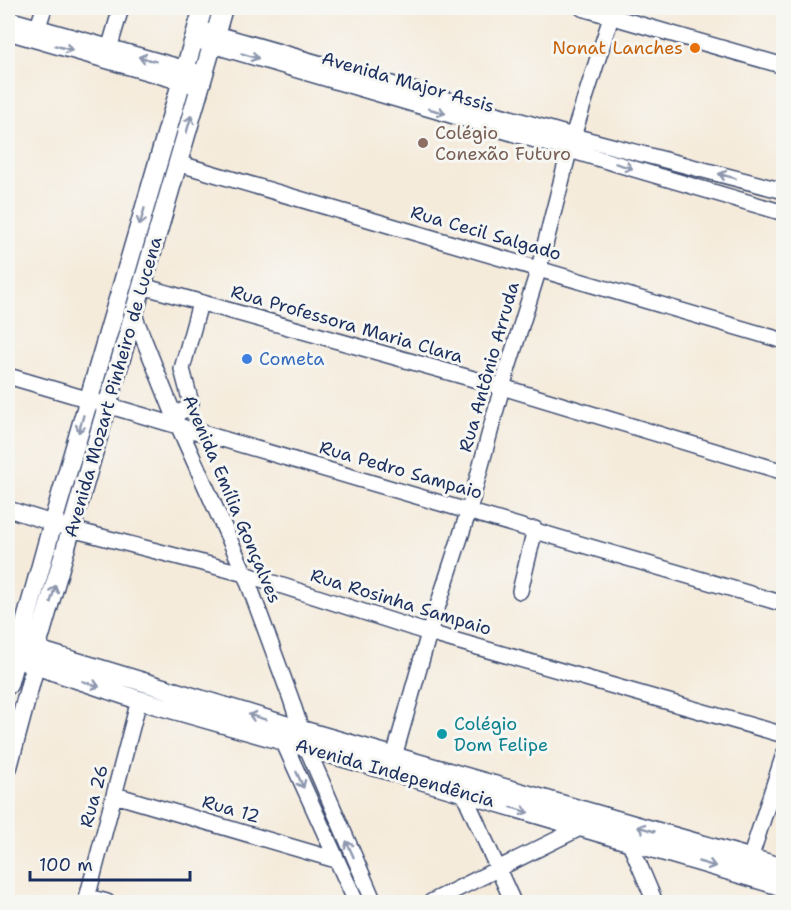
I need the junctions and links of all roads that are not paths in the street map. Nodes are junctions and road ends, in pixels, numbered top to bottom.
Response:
1 (44, 8) edge
2 (121, 8) edge
3 (203, 8) edge
4 (223, 8) edge
5 (582, 8) edge
6 (613, 12) edge
7 (8, 19) edge
8 (8, 32) edge
9 (36, 34) junction
10 (195, 34) junction
11 (214, 39) junction
12 (109, 49) junction
13 (783, 66) edge
14 (183, 76) junction
15 (202, 81) junction
16 (571, 142) junction
17 (177, 164) junction
18 (152, 181) junction
19 (762, 185) junction
20 (171, 186) junction
21 (783, 191) edge
22 (756, 206) junction
23 (783, 213) edge
24 (539, 268) junction
25 (142, 286) junction
26 (200, 303) junction
27 (134, 315) junction
28 (783, 341) edge
29 (8, 376) edge
30 (502, 387) junction
31 (89, 399) junction
32 (108, 404) junction
33 (176, 420) junction
34 (783, 472) edge
35 (8, 509) edge
36 (469, 510) junction
37 (53, 522) junction
38 (71, 528) junction
39 (534, 529) junction
40 (245, 574) junction
41 (520, 591) dead end
42 (783, 604) edge
43 (429, 633) junction
44 (12, 650) edge
45 (36, 658) junction
46 (8, 685) edge
47 (139, 699) junction
48 (783, 735) edge
49 (294, 736) junction
50 (783, 754) edge
51 (392, 763) junction
52 (8, 767) edge
53 (463, 792) junction
54 (115, 795) junction
55 (579, 828) junction
56 (629, 842) junction
57 (750, 859) junction
58 (336, 860) junction
59 (497, 868) junction
60 (783, 868) edge
61 (783, 887) edge
62 (87, 900) edge
63 (107, 903) edge
64 (356, 903) edge
65 (374, 903) edge
66 (430, 903) edge
67 (513, 903) edge
68 (655, 903) edge

1 - 9 street
2 - 12 street
3 - 10 main road, Avenida Mozart Pinheiro de Lucena
4 - 11 main road, Avenida Mozart Pinheiro de Lucena
5 - 6 street
6 - 13 street
6 - 16 street, Rua Antônio Arruda
7 - 9 street
8 - 9 street
9 - 12 street
9 -> 14 street
10 - 11 street, Avenida Major Assis
10 - 14 main road, Avenida Mozart Pinheiro de Lucena
11 - 15 main road, Avenida Mozart Pinheiro de Lucena
11 - 16 street, Avenida Major Assis
14 -> 12 street
14 - 15 street
14 - 18 main road, Avenida Mozart Pinheiro de Lucena
17 -> 15 main road, Avenida Mozart Pinheiro de Lucena
19 -> 16 street, Avenida Major Assis
16 -> 22 street, Avenida Major Assis
16 - 24 street, Rua Antônio Arruda
17 - 20 main road, Avenida Mozart Pinheiro de Lucena
17 - 24 street, Rua Cecil Salgado
18 - 20 main road
18 -> 31 main road, Avenida Mozart Pinheiro de Lucena
19 - 21 street, Avenida Major Assis
19 - 22 street
20 - 25 main road, Avenida Mozart Pinheiro de Lucena
22 - 23 street, Avenida Major Assis
24 - 28 street, Rua Cecil Salgado
24 - 30 street, Rua Antônio Arruda
25 - 26 street, Rua Professora Maria Clara
25 - 27 main road, Avenida Mozart Pinheiro de Lucena
26 - 30 street, Rua Professora Maria Clara
26 - 33 street
27 - 32 main road, Avenida Mozart Pinheiro de Lucena
27 - 33 street, Avenida Emília Gonçalves
29 - 31 street, Rua Pedro Sampaio
30 - 34 street, Rua Professora Maria Clara
30 - 36 street, Rua Antônio Arruda
31 - 32 street, Rua Pedro Sampaio
31 -> 37 main road, Avenida Mozart Pinheiro de Lucena
32 - 33 street, Rua Pedro Sampaio
32 - 38 main road, Avenida Mozart Pinheiro de Lucena
33 - 36 street, Rua Pedro Sampaio
33 - 40 street, Avenida Emília Gonçalves
35 - 37 street, Rua Rosinha Sampaio
36 - 39 street, Rua Pedro Sampaio
36 - 43 street, Rua Antônio Arruda
37 - 38 street, Rua Rosinha Sampaio
37 - 44 main road, Avenida Mozart Pinheiro de Lucena
38 - 40 street, Rua Rosinha Sampaio
45 -> 38 main road, Avenida Mozart Pinheiro de Lucena
39 - 41 street
39 - 42 street, Rua Pedro Sampaio
40 - 43 street, Rua Rosinha Sampaio
40 - 49 street, Avenida Emília Gonçalves
43 - 48 street, Rua Rosinha Sampaio
43 - 51 street, Rua Antônio Arruda
44 - 45 main road, Avenida Independência
44 - 46 main road, Avenida Mozart Pinheiro de Lucena
45 -> 47 main road, Avenida Independência
49 -> 45 main road, Avenida Independência
45 - 52 main road, Avenida Mozart Pinheiro de Lucena
47 - 49 main road, Avenida Independência
47 - 54 street, Rua 26
49 - 51 main road, Avenida Independência
49 -> 58 street
65 -> 49 street
50 - 57 street
51 - 53 main road, Avenida Independência
57 -> 51 main road, Avenida Independência
53 -> 55 main road, Avenida Independência
53 - 59 street
54 - 58 street, Rua 12
54 - 62 street, Rua 26
55 - 56 main road, Avenida Independência
55 - 59 street
56 -> 61 main road, Avenida Independência
56 - 68 street
57 - 60 main road, Avenida Independência
58 - 64 street
59 - 66 street
59 - 67 street
62 - 63 street

